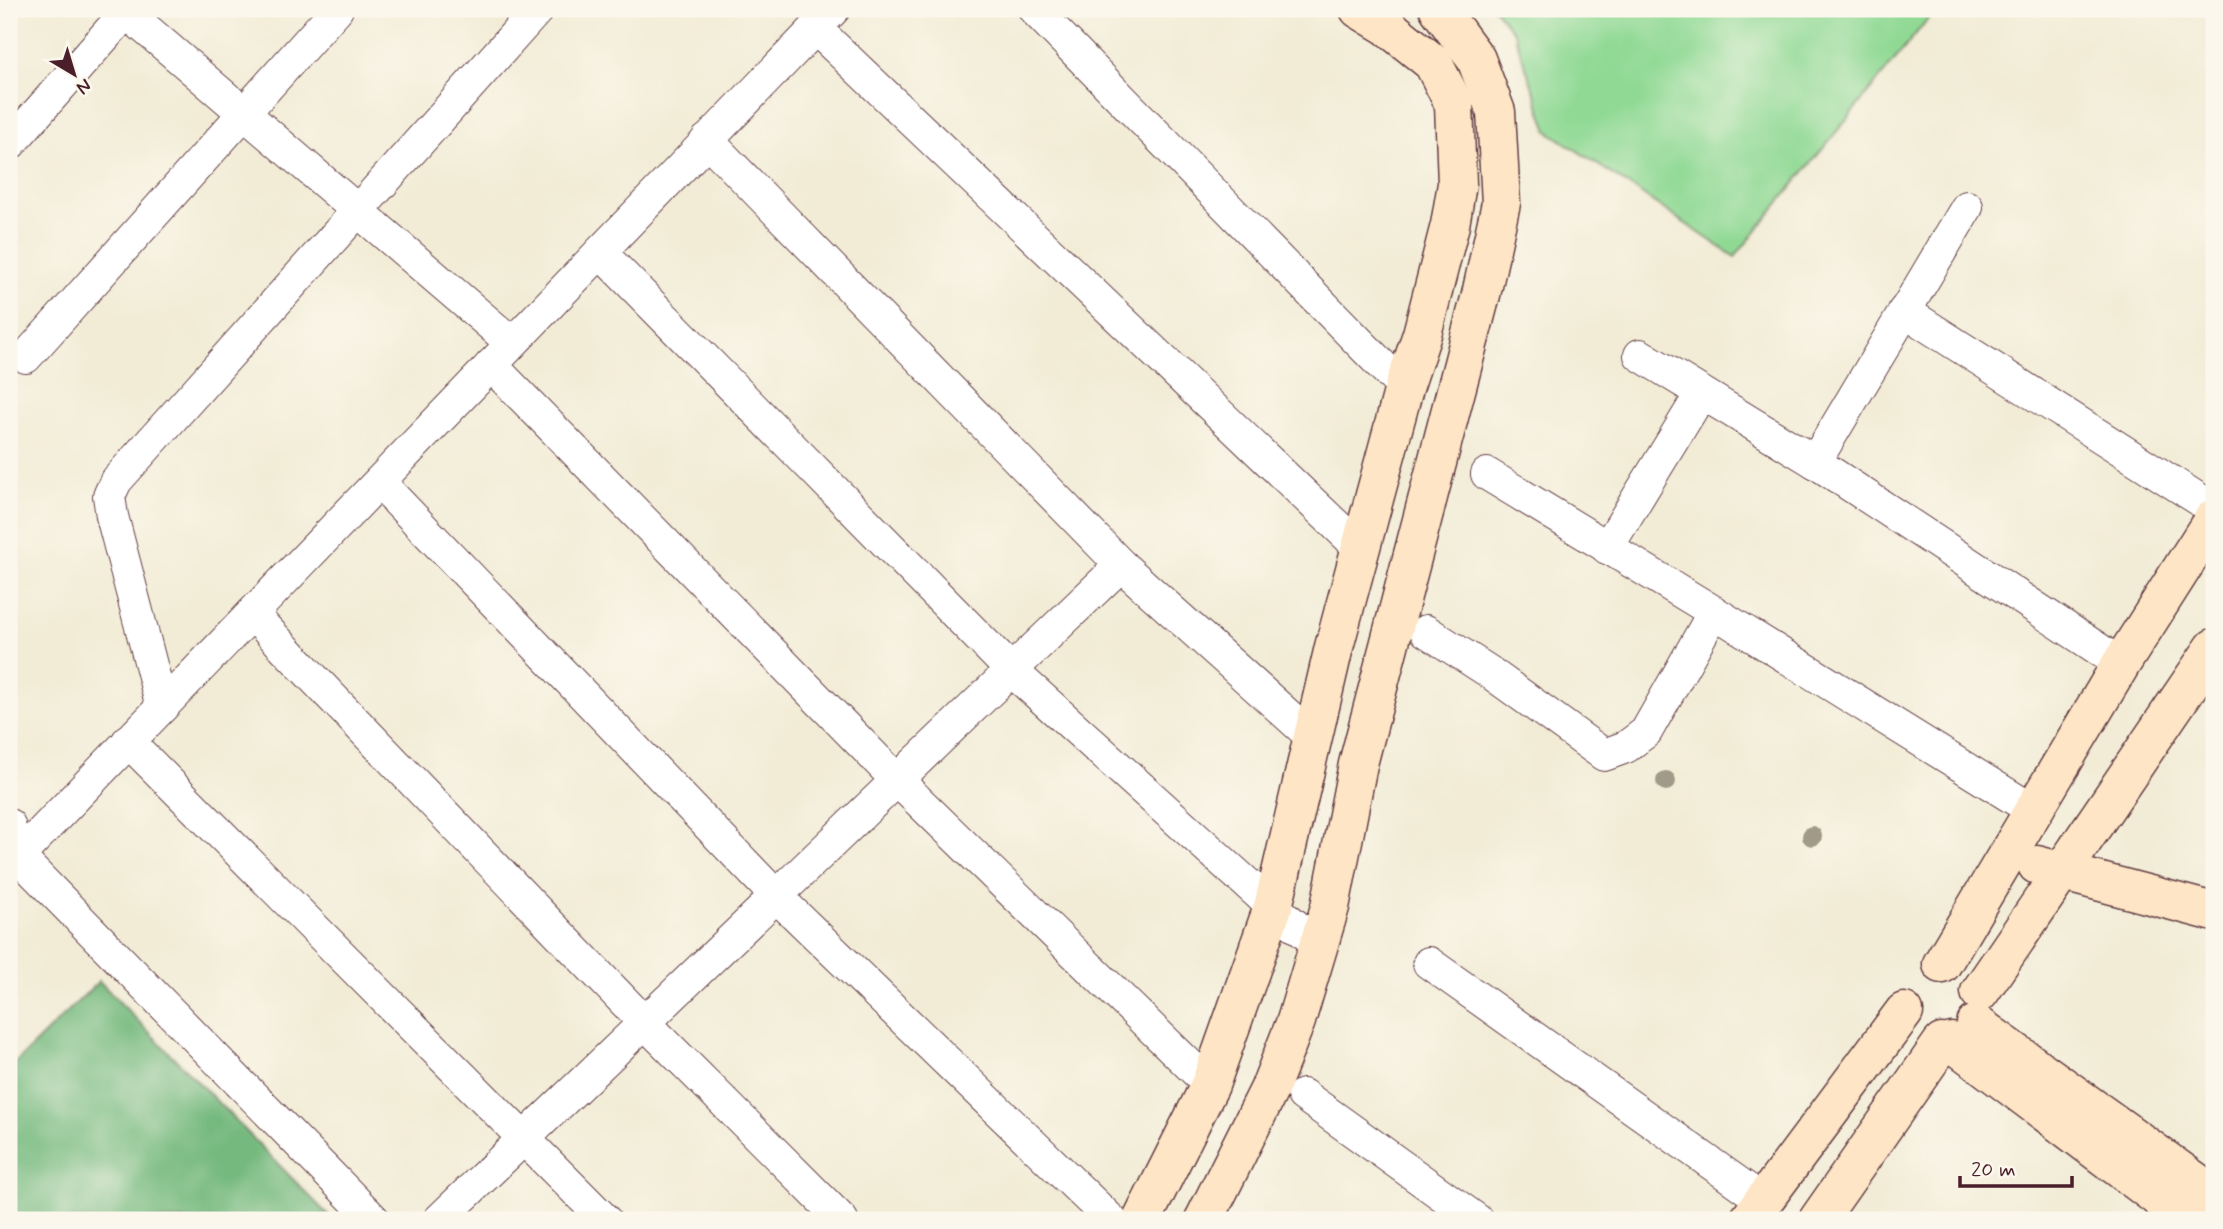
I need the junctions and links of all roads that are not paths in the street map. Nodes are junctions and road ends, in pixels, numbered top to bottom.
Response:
1 (337, 9) edge
2 (538, 9) edge
3 (1034, 9) edge
4 (1359, 9) edge
5 (1439, 9) edge
6 (128, 10) edge
7 (825, 19) edge
8 (243, 113) junction
9 (707, 140) junction
10 (9, 145) edge
11 (1967, 207) dead end
12 (357, 211) junction
13 (600, 252) junction
14 (1904, 311) junction
15 (502, 354) junction
16 (1640, 355) dead end
17 (26, 357) dead end
18 (1404, 388) junction
19 (1701, 394) junction
20 (1815, 462) junction
21 (1488, 474) dead end
22 (379, 482) junction
23 (2214, 509) edge
24 (2214, 518) edge
25 (1607, 548) junction
26 (1361, 549) junction
27 (1121, 565) junction
28 (1714, 612) junction
29 (251, 614) junction
30 (1426, 631) dead end
31 (2214, 648) edge
32 (2121, 664) junction
33 (1011, 670) junction
34 (162, 707) junction
35 (1312, 737) junction
36 (128, 741) junction
37 (897, 780) junction
38 (2034, 811) junction
39 (9, 825) edge
40 (2008, 857) junction
41 (13, 861) edge
42 (2061, 872) junction
43 (776, 895) junction
44 (1273, 907) junction
45 (2214, 912) edge
46 (1318, 944) junction
47 (1429, 963) dead end
48 (1942, 964) junction
49 (1904, 1012) junction
50 (645, 1023) junction
51 (1963, 1025) junction
52 (1210, 1085) junction
53 (1303, 1095) dead end
54 (525, 1137) junction
55 (2214, 1195) edge
56 (1756, 1210) edge
57 (374, 1220) edge
58 (439, 1220) edge
59 (606, 1220) edge
60 (842, 1220) edge
61 (1111, 1220) edge
62 (1142, 1220) edge
63 (1204, 1220) edge
64 (1477, 1220) edge
65 (1818, 1220) edge
66 (2188, 1220) edge

1 - 8 street
2 - 12 street
3 - 18 street
4 - 18 street
5 - 46 street
6 - 8 street
6 - 10 street
7 - 9 street
7 - 26 street
8 - 12 street
8 - 17 street
9 - 13 street
9 - 27 street
11 - 14 street
12 - 15 street
12 - 34 street
13 - 15 street
13 - 33 street
14 - 20 street
14 - 23 street
15 - 22 street
15 - 37 street
16 - 19 street
18 - 26 street
19 - 20 street
19 - 25 street
20 - 32 street
21 - 25 street
22 - 29 street
22 - 43 street
24 - 32 street
25 - 28 street
26 - 35 street
27 - 33 street
27 - 35 street
28 - 30 street
28 - 38 street
29 - 34 street
29 - 50 street
31 - 42 street
32 - 38 street
33 - 37 street
33 - 44 street
34 - 36 street
35 - 44 street
36 - 41 street
36 - 54 street
37 - 43 street
37 - 52 street
38 - 40 street
39 - 41 street
40 - 42 street
40 - 48 street
41 - 57 street
42 - 45 street
42 - 51 street
43 - 50 street
43 - 61 street
44 - 46 street
44 - 52 street
46 - 63 street
47 - 56 street
48 - 49 street
48 - 51 street
49 - 51 street
49 - 56 street
50 - 54 street
50 - 60 street
51 - 55 street
51 - 65 street
51 - 66 street
52 - 62 street
53 - 64 street
54 - 58 street
54 - 59 street

